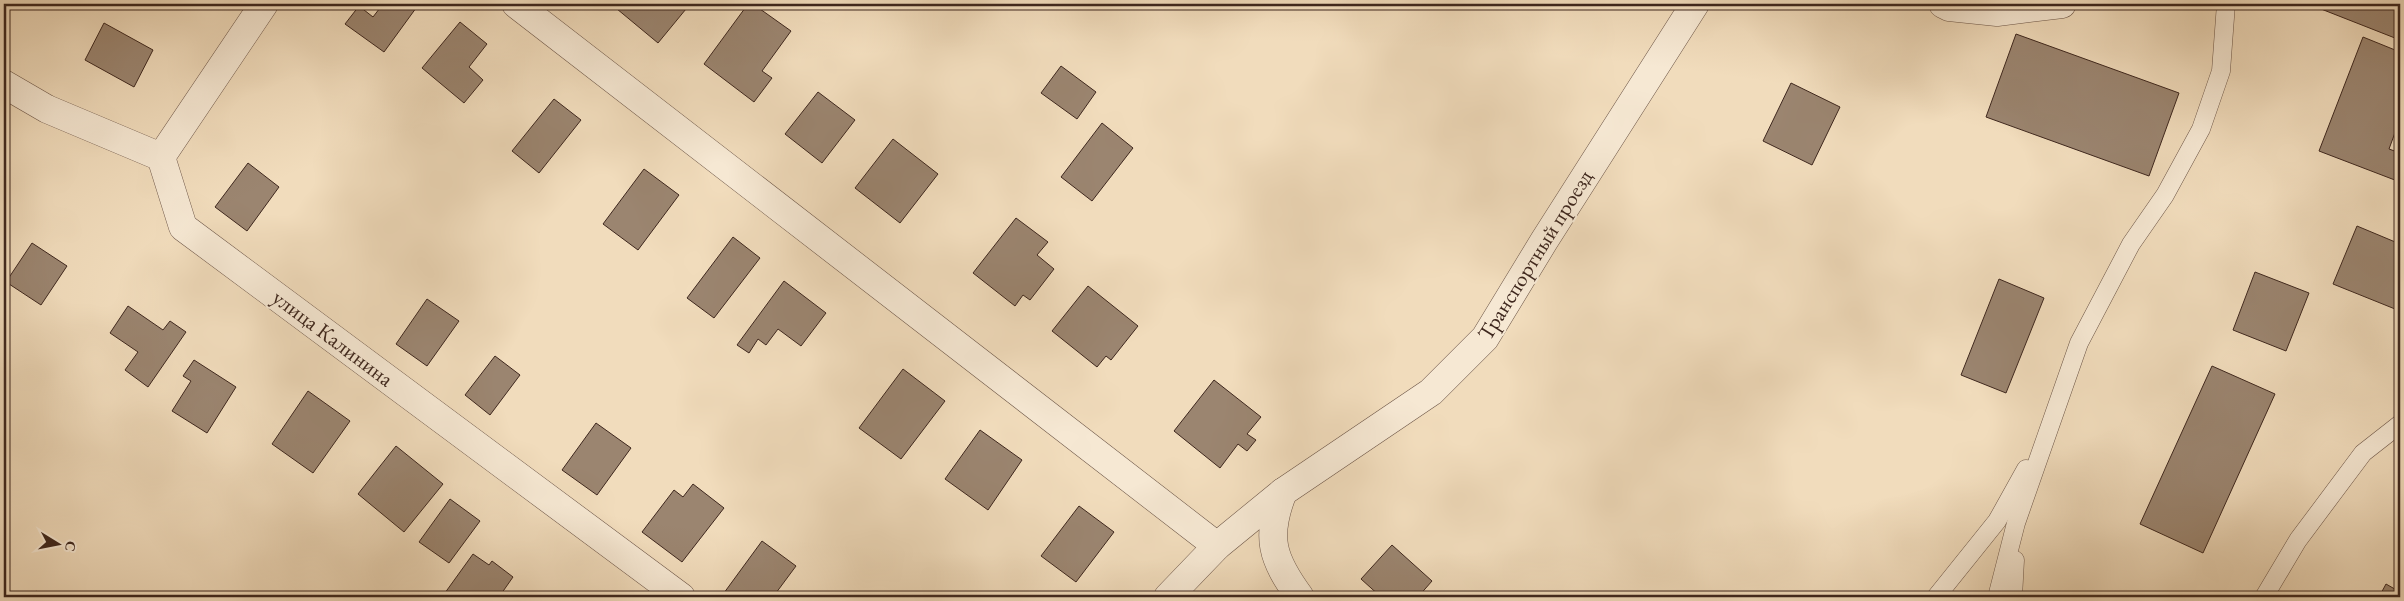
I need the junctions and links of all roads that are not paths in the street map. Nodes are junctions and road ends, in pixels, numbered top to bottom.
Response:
1 (264, 4) edge
2 (516, 4) edge
3 (1695, 4) edge
4 (1943, 4) edge
5 (2062, 4) edge
6 (2226, 4) edge
7 (4, 84) edge
8 (161, 157) junction
9 (2400, 424) edge
10 (2048, 430) junction
11 (1283, 492) junction
12 (2016, 523) junction
13 (1217, 546) junction
14 (681, 597) edge
15 (1168, 597) edge
16 (1300, 597) edge
17 (1936, 597) edge
18 (1997, 597) edge
19 (2013, 597) edge
20 (2264, 597) edge

1 - 8 street
2 - 13 street
3 - 11 street, Транспортный проезд
4 - 5 street
6 - 10 lane
7 - 8 street
8 - 14 street, улица Калинина
9 - 20 lane
10 - 12 lane
10 - 17 lane
11 - 13 street, Транспортный проезд
11 - 16 street
12 - 18 lane
12 - 19 lane
13 - 15 street, Транспортный проезд

